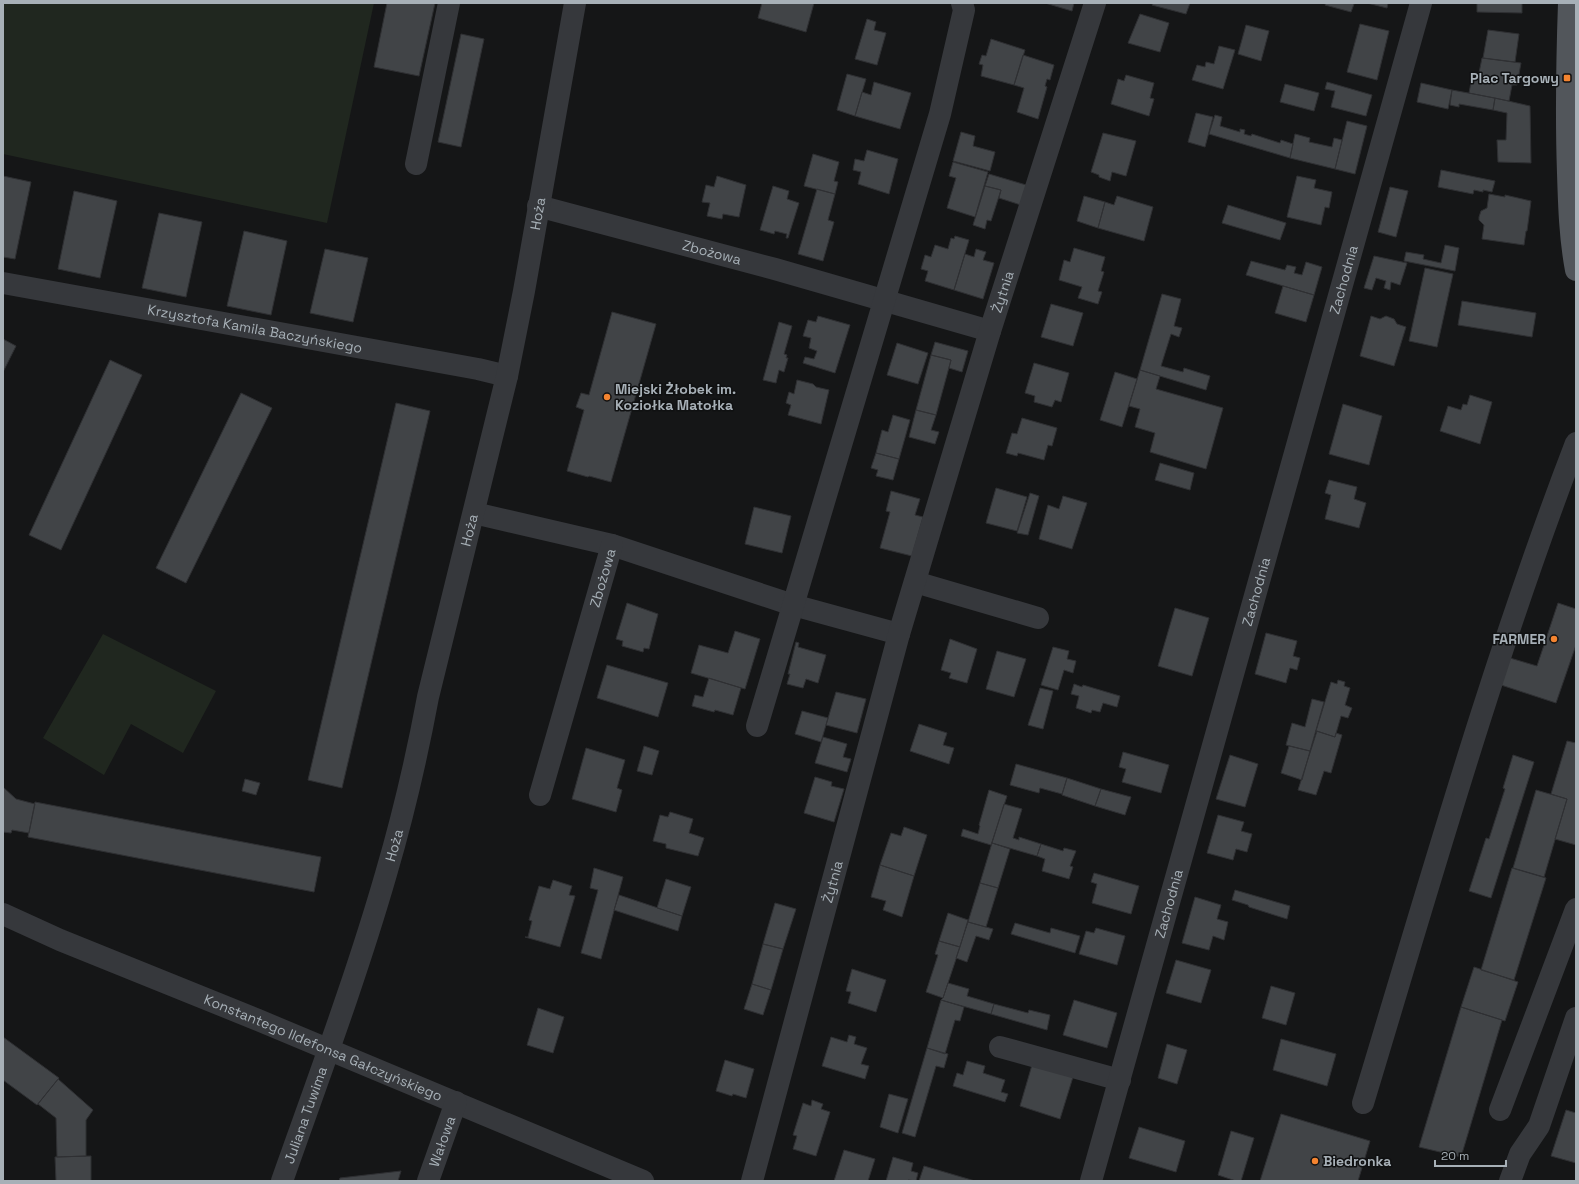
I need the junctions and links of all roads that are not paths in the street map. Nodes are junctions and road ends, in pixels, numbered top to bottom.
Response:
1 (449, 3) edge
2 (575, 3) edge
3 (962, 3) edge
4 (1094, 3) edge
5 (1421, 3) edge
6 (1569, 3) edge
7 (416, 164) dead end
8 (538, 206) junction
9 (1576, 270) edge
10 (3, 283) edge
11 (884, 300) junction
12 (990, 332) junction
13 (507, 376) junction
14 (1576, 443) edge
15 (474, 513) junction
16 (612, 545) junction
17 (915, 582) junction
18 (793, 606) junction
19 (1038, 618) dead end
20 (899, 634) junction
21 (757, 726) dead end
22 (540, 794) dead end
23 (1576, 909) edge
24 (3, 914) edge
25 (1576, 1018) edge
26 (1000, 1047) dead end
27 (328, 1050) junction
28 (1120, 1080) junction
29 (456, 1102) junction
30 (1363, 1103) dead end
31 (1500, 1110) dead end
32 (282, 1181) edge
33 (428, 1181) edge
34 (643, 1181) edge
35 (752, 1181) edge
36 (1091, 1181) edge
37 (1510, 1181) edge

1 - 7 street
2 - 8 street, Hoża
3 - 11 street
4 - 12 street, Żytnia
5 - 28 street, Zachodnia
6 - 9 main road
8 - 11 street, Zbożowa
8 - 13 street, Hoża
10 - 13 street, Krzysztofa Kamila Baczyńskiego
11 - 12 street, Zbożowa
11 - 18 street
12 - 17 street, Żytnia
13 - 15 street, Hoża
14 - 30 street
15 - 16 street
15 - 27 street, Hoża
16 - 18 street, Zbożowa
16 - 22 street, Zbożowa
17 - 19 street
17 - 20 street, Żytnia
18 - 20 street, Zbożowa
18 - 21 street
20 - 35 street, Żytnia
23 - 31 street
24 - 27 street, Konstantego Ildefonsa Gałczyńskiego
25 - 37 street
26 - 28 street
27 - 29 street, Konstantego Ildefonsa Gałczyńskiego
27 - 32 street, Juliana Tuwima
28 - 36 street, Zachodnia
29 - 33 street, Wałowa
29 - 34 street, Konstantego Ildefonsa Gałczyńskiego

